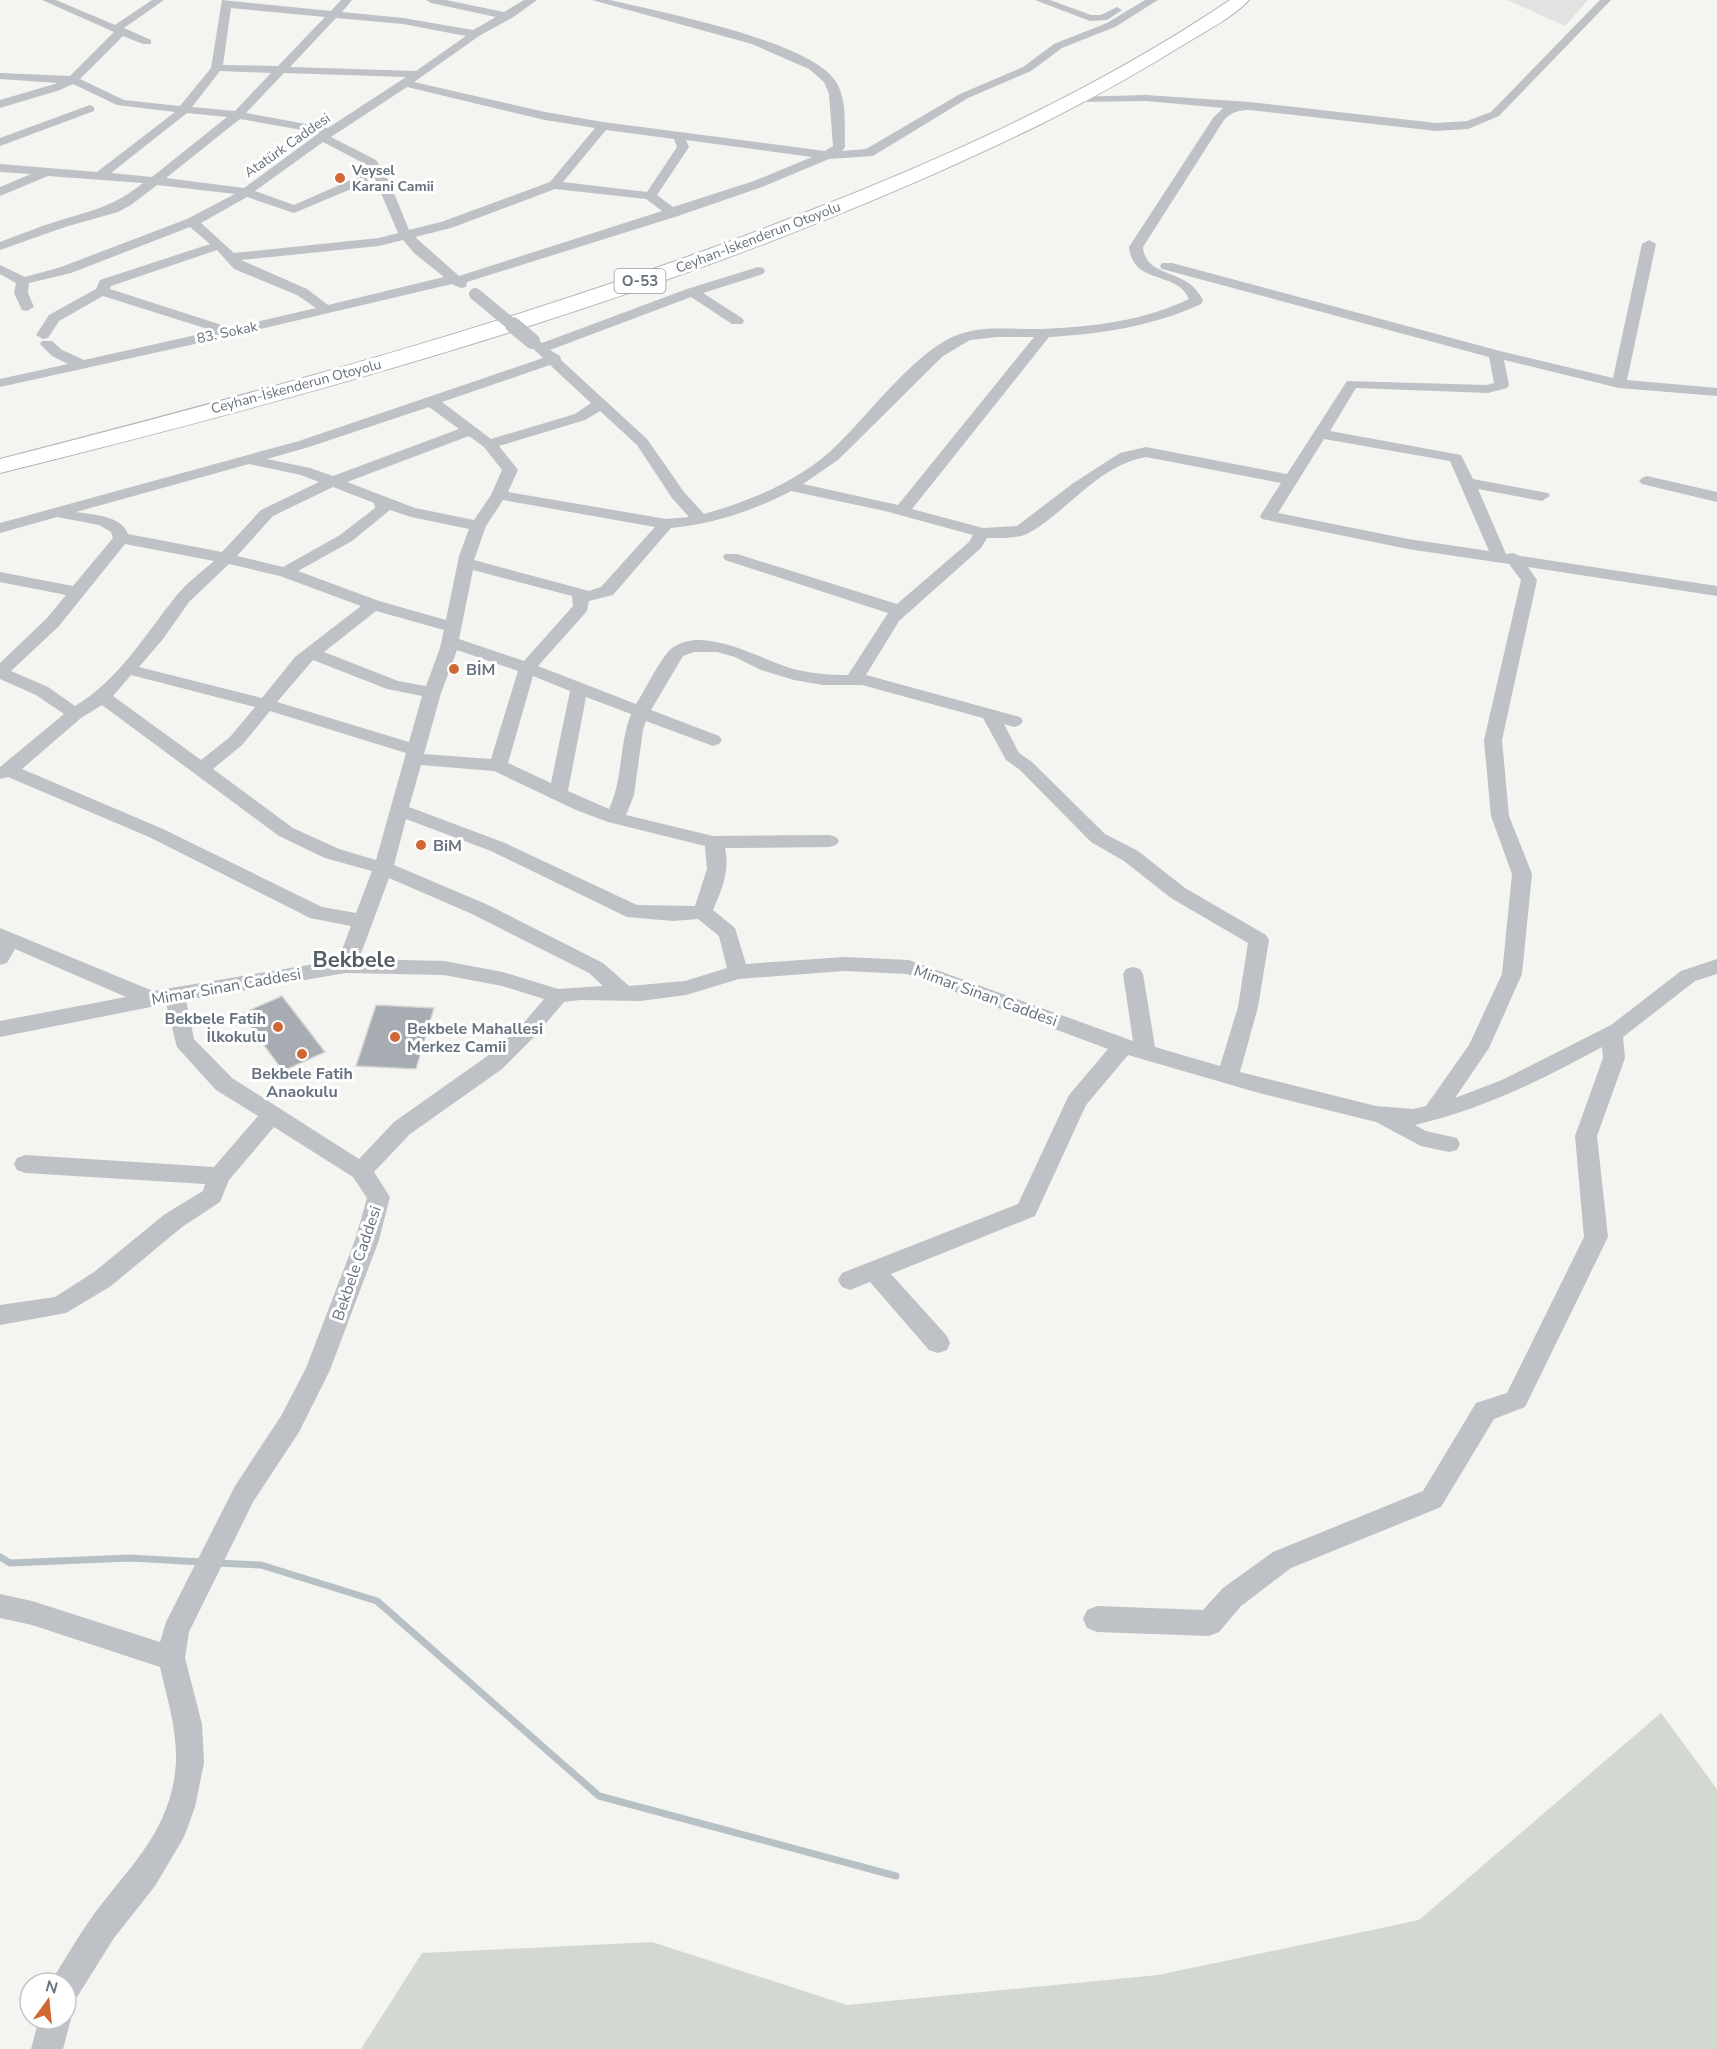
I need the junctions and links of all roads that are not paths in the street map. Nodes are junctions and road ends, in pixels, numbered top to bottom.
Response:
1 (47, 0) edge
2 (159, 0) edge
3 (347, 0) edge
4 (431, 0) edge
5 (532, 0) edge
6 (597, 0) edge
7 (1040, 0) edge
8 (1133, 0) edge
9 (1153, 0) edge
10 (1241, 0) edge
11 (1605, 0) edge
12 (226, 2) edge
13 (335, 14) junction
14 (508, 16) junction
15 (1177, 19) dead end
16 (118, 30) junction
17 (475, 34) junction
18 (147, 42) dead end
19 (217, 68) junction
20 (282, 70) junction
21 (419, 74) junction
22 (0, 75) edge
23 (73, 80) junction
24 (405, 83) junction
25 (1078, 99) junction
26 (0, 104) edge
27 (1236, 106) junction
28 (186, 108) junction
29 (90, 109) dead end
30 (238, 115) junction
31 (603, 126) junction
32 (327, 134) junction
33 (680, 137) junction
34 (0, 142) edge
35 (827, 155) junction
36 (0, 168) edge
37 (47, 171) junction
38 (378, 173) junction
39 (99, 177) junction
40 (152, 181) junction
41 (554, 185) junction
42 (0, 192) edge
43 (245, 192) junction
44 (650, 196) junction
45 (673, 213) junction
46 (192, 222) junction
47 (407, 236) junction
48 (1648, 244) dead end
49 (219, 245) junction
50 (0, 246) edge
51 (231, 257) junction
52 (1137, 258) junction
53 (0, 269) edge
54 (758, 271) dead end
55 (455, 280) junction
56 (23, 281) junction
57 (565, 286) dead end
58 (102, 291) junction
59 (692, 292) junction
60 (519, 300) dead end
61 (27, 307) dead end
62 (325, 310) junction
63 (737, 321) dead end
64 (429, 329) dead end
65 (231, 332) junction
66 (1045, 333) junction
67 (537, 345) junction
68 (1496, 354) junction
69 (555, 359) junction
70 (83, 365) junction
71 (0, 383) edge
72 (1619, 384) junction
73 (1715, 393) edge
74 (432, 402) junction
75 (602, 403) junction
76 (471, 430) junction
77 (1321, 434) junction
78 (303, 444) junction
79 (489, 444) junction
80 (249, 460) junction
81 (0, 466) edge
82 (305, 471) junction
83 (1292, 480) junction
84 (1647, 481) dead end
85 (329, 483) junction
86 (1467, 483) junction
87 (789, 486) junction
88 (141, 490) junction
89 (499, 495) junction
90 (1542, 496) dead end
91 (1717, 496) edge
92 (381, 501) junction
93 (902, 511) junction
94 (55, 514) junction
95 (700, 520) junction
96 (103, 521) junction
97 (666, 524) junction
98 (478, 526) junction
99 (0, 528) edge
100 (982, 533) junction
101 (121, 538) junction
102 (731, 557) dead end
103 (1506, 557) junction
104 (226, 558) junction
105 (466, 563) junction
106 (285, 572) junction
107 (0, 577) edge
108 (79, 591) junction
109 (1717, 591) edge
110 (580, 595) junction
111 (373, 605) junction
112 (900, 610) junction
113 (452, 634) junction
114 (311, 653) junction
115 (527, 668) junction
116 (128, 669) junction
117 (0, 672) edge
118 (854, 680) junction
119 (579, 689) junction
120 (432, 693) junction
121 (103, 697) junction
122 (266, 704) junction
123 (641, 711) junction
124 (75, 714) junction
125 (990, 715) junction
126 (1014, 721) dead end
127 (713, 740) dead end
128 (415, 755) junction
129 (498, 765) junction
130 (200, 770) junction
131 (5, 771) edge
132 (558, 794) junction
133 (399, 810) junction
134 (615, 818) junction
135 (829, 841) dead end
136 (713, 842) junction
137 (383, 868) junction
138 (702, 912) junction
139 (363, 921) junction
140 (6, 938) edge
141 (0, 958) edge
142 (346, 966) junction
143 (1717, 966) edge
144 (738, 972) junction
145 (1133, 974) dead end
146 (624, 994) junction
147 (175, 995) junction
148 (558, 996) junction
149 (151, 999) junction
150 (0, 1029) edge
151 (1612, 1034) junction
152 (1134, 1049) junction
153 (1228, 1076) junction
154 (1433, 1113) junction
155 (1376, 1114) junction
156 (271, 1116) junction
157 (1449, 1144) dead end
158 (25, 1164) dead end
159 (361, 1171) junction
160 (219, 1176) junction
161 (874, 1271) junction
162 (850, 1280) dead end
163 (0, 1315) edge
164 (938, 1343) dead end
165 (0, 1606) edge
166 (1097, 1620) dead end
167 (174, 1644) junction
168 (75, 1971) edge
169 (52, 2031) edge
170 (47, 2049) edge

1 - 16 street
2 - 16 street
3 - 13 street
4 - 14 street
5 - 14 street, Atatürk Caddesi
6 - 35 street
7 - 8 street
9 - 35 street
10 - 25 highway, Ceyhan-İskenderun Otoyolu / O-53
11 - 27 street
12 - 13 street
12 - 19 street
13 - 17 street
13 - 20 street
14 - 17 street, Atatürk Caddesi
15 - 57 highway, Ceyhan-İskenderun Otoyolu / O-53
16 - 18 street
16 - 23 street
17 - 21 street, Atatürk Caddesi
19 - 20 street
19 - 28 street
20 - 21 street
20 - 30 street
21 - 24 street, Atatürk Caddesi
22 - 23 street
23 - 26 street
23 - 28 street
24 - 31 street
24 - 32 street, Atatürk Caddesi
25 - 27 street
25 - 81 highway, Ceyhan-İskenderun Otoyolu / O-53
27 - 52 street
28 - 30 street
28 - 39 street
29 - 34 street
30 - 32 street
30 - 40 street
31 - 33 street
31 - 41 street
32 - 38 street
32 - 43 street, Atatürk Caddesi
33 - 35 street
33 - 44 street
35 - 45 street, 83. Sokak
36 - 37 street
37 - 39 street
37 - 42 street
38 - 43 street
38 - 47 street
39 - 40 street
40 - 43 street
40 - 50 street
41 - 44 street
41 - 47 street
43 - 46 street, Atatürk Caddesi
44 - 45 street
45 - 55 street, 83. Sokak
46 - 49 street
46 - 56 street, Atatürk Caddesi
47 - 51 street
47 - 55 street
48 - 72 street
49 - 51 street
49 - 58 street
51 - 62 street
52 - 66 street
52 - 68 street
53 - 56 street
54 - 59 street
55 - 62 street, 83. Sokak
55 - 67 street, bridge
56 - 61 street
58 - 65 street
58 - 70 street
59 - 63 street
59 - 67 street
60 - 64 highway
62 - 65 street, 83. Sokak
65 - 70 street, 83. Sokak
66 - 87 street
66 - 93 street
67 - 69 street
68 - 72 street
68 - 77 street
69 - 74 street
69 - 75 street
70 - 71 street, 83. Sokak
72 - 73 street
74 - 76 street
74 - 78 street
75 - 79 street
75 - 95 street
76 - 79 street
76 - 85 street
77 - 83 street
77 - 86 street
78 - 80 street
78 - 82 street
79 - 89 street
80 - 82 street
80 - 88 street
82 - 85 street
83 - 100 street
83 - 103 street
84 - 91 street
85 - 92 street
85 - 104 street
86 - 90 street
86 - 103 street
87 - 93 street
87 - 95 street
88 - 94 street
88 - 96 street
89 - 97 street
89 - 98 street
92 - 98 street
92 - 106 street
93 - 100 street
94 - 96 street
94 - 99 street
95 - 97 street
96 - 101 street
97 - 110 street
98 - 105 street
100 - 112 street
101 - 104 street
101 - 108 street
102 - 112 street
103 - 109 street
103 - 154 street
104 - 106 street
104 - 116 street
105 - 110 street
105 - 113 street
106 - 111 street
107 - 108 street
108 - 117 street
110 - 115 street
111 - 113 street
111 - 114 street
112 - 118 street
113 - 115 street
113 - 120 street
114 - 120 street
114 - 122 street
115 - 119 street
115 - 129 street
116 - 121 street
116 - 122 street
117 - 124 street
118 - 123 street
118 - 125 street
119 - 123 street
119 - 132 street
120 - 128 street
121 - 124 street
121 - 130 street
122 - 128 street
122 - 130 street
123 - 127 street
123 - 134 street
124 - 131 street
125 - 126 street
125 - 153 street
128 - 129 street
128 - 133 street
129 - 132 street
130 - 137 street
131 - 139 street
132 - 134 street
133 - 137 street
133 - 138 street
134 - 136 street
135 - 136 street
136 - 138 street
137 - 139 street
137 - 146 street
138 - 144 street
139 - 142 street
140 - 141 street
140 - 149 street
142 - 147 street, Mimar Sinan Caddesi
142 - 148 street, Mimar Sinan Caddesi
143 - 151 street, Mimar Sinan Caddesi
144 - 146 street, Mimar Sinan Caddesi
144 - 152 street, Mimar Sinan Caddesi
145 - 152 street
146 - 148 street, Mimar Sinan Caddesi
147 - 149 street, Mimar Sinan Caddesi
147 - 156 street
148 - 159 street
149 - 150 street, Mimar Sinan Caddesi
151 - 154 street, Mimar Sinan Caddesi
151 - 166 street
152 - 153 street, Mimar Sinan Caddesi
152 - 161 street
153 - 155 street, Mimar Sinan Caddesi
154 - 155 street, Mimar Sinan Caddesi
155 - 157 street
156 - 159 street
156 - 160 street
158 - 160 street
159 - 167 street, Bekbele Caddesi
160 - 163 street
161 - 162 street
161 - 164 street
165 - 167 street
167 - 168 street
169 - 170 street

